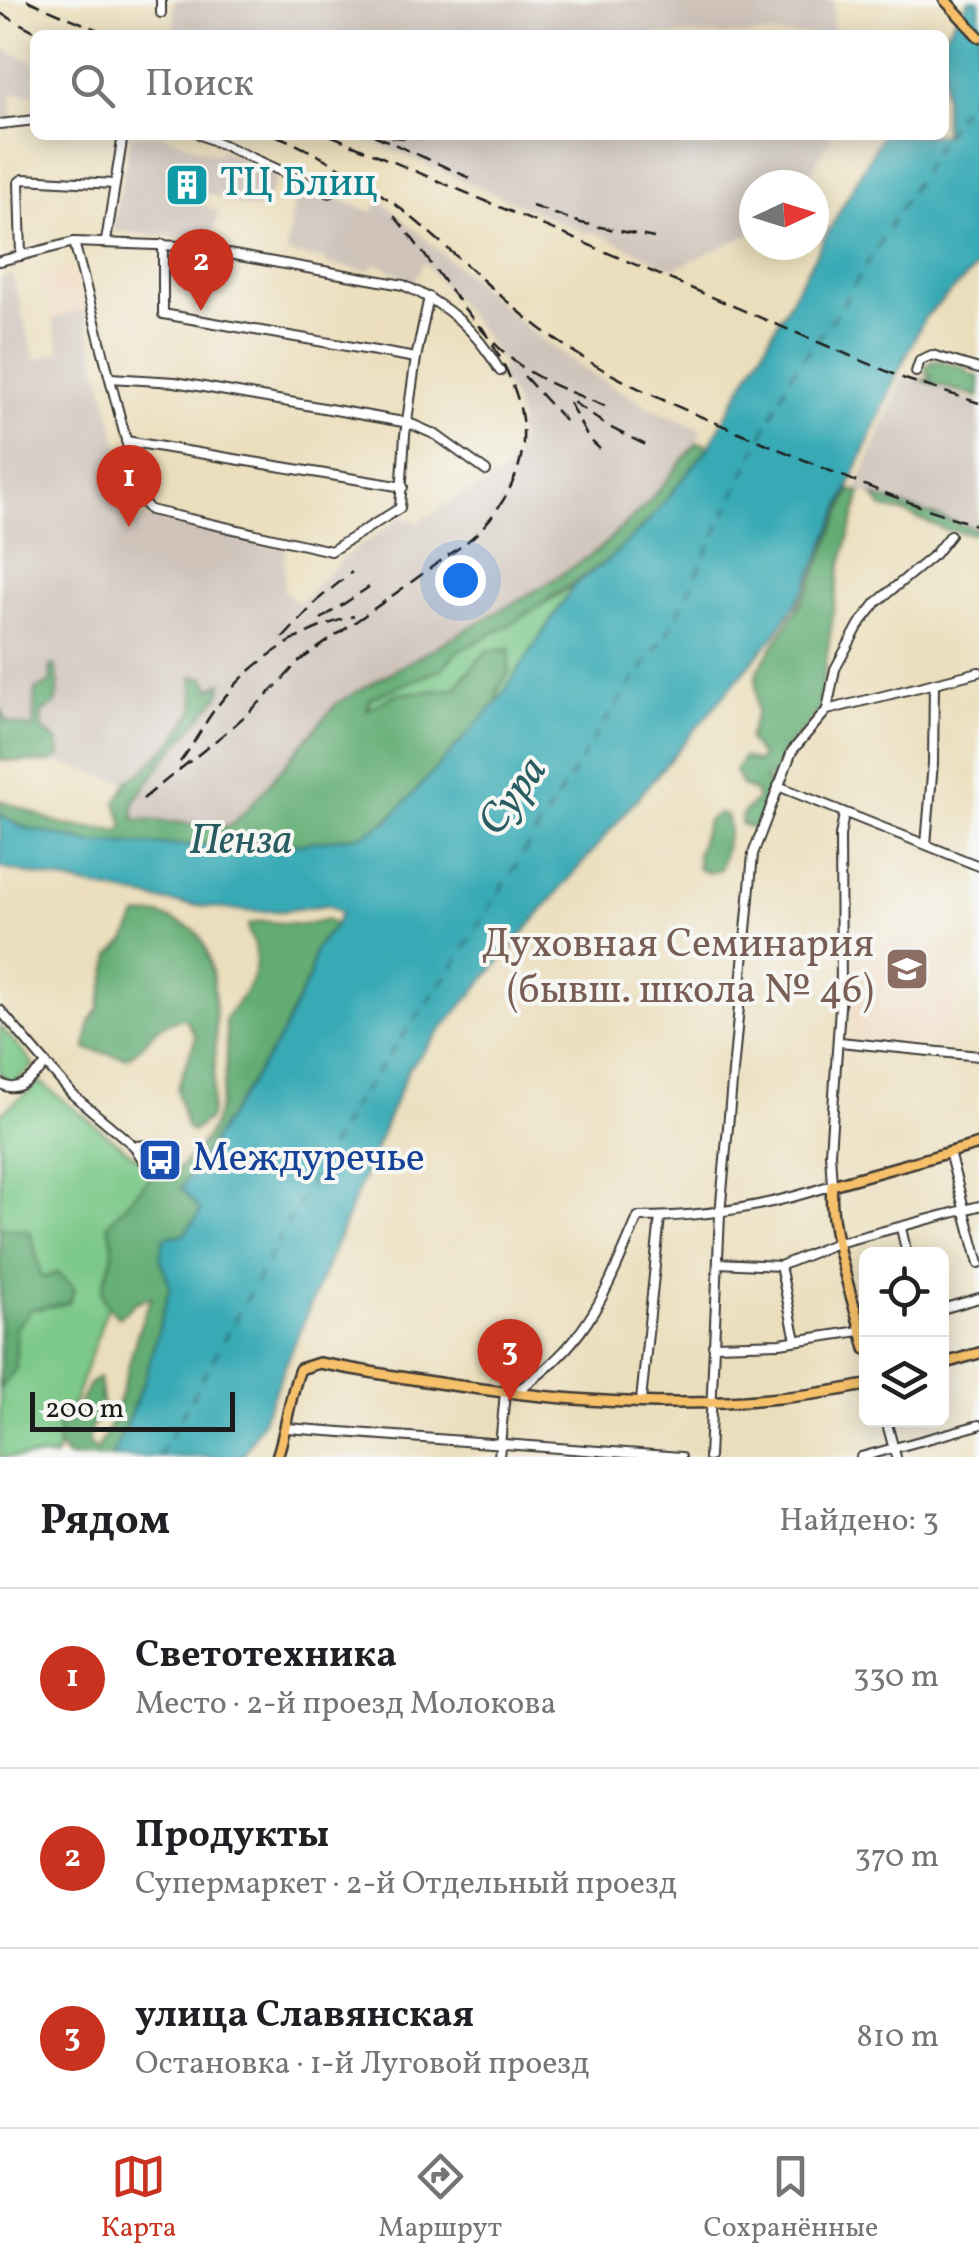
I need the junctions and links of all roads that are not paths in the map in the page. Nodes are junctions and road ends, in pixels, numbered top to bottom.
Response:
1 (161, 0) edge
2 (945, 0) edge
3 (161, 13) dead end
4 (979, 37) edge
5 (30, 121) edge
6 (0, 124) edge
7 (122, 140) edge
8 (213, 140) edge
9 (115, 184) junction
10 (330, 193) dead end
11 (106, 241) junction
12 (74, 242) junction
13 (163, 244) junction
14 (21, 256) junction
15 (0, 261) edge
16 (429, 297) junction
17 (416, 358) junction
18 (979, 369) edge
19 (500, 371) dead end
20 (916, 372) dead end
21 (110, 378) junction
22 (409, 424) junction
23 (126, 440) junction
24 (486, 471) dead end
25 (403, 487) junction
26 (950, 535) dead end
27 (979, 672) edge
28 (934, 683) junction
29 (827, 710) junction
30 (778, 786) junction
31 (844, 814) junction
32 (926, 844) junction
33 (979, 866) edge
34 (0, 1010) edge
35 (840, 1042) junction
36 (979, 1056) edge
37 (46, 1065) junction
38 (0, 1082) edge
39 (979, 1144) edge
40 (134, 1146) junction
41 (949, 1152) junction
42 (832, 1185) junction
43 (979, 1206) edge
44 (964, 1210) junction
45 (720, 1214) junction
46 (660, 1217) junction
47 (901, 1228) junction
48 (840, 1244) junction
49 (905, 1247) edge
50 (718, 1263) junction
51 (979, 1264) edge
52 (780, 1266) junction
53 (979, 1298) edge
54 (949, 1307) edge
55 (859, 1312) edge
56 (859, 1331) edge
57 (796, 1340) junction
58 (713, 1344) junction
59 (979, 1353) edge
60 (949, 1362) edge
61 (859, 1386) edge
62 (510, 1392) junction
63 (641, 1401) junction
64 (712, 1402) junction
65 (979, 1425) edge
66 (888, 1427) edge
67 (287, 1428) junction
68 (500, 1444) junction
69 (894, 1446) junction
70 (278, 1457) edge
71 (499, 1457) edge
72 (681, 1457) edge
73 (709, 1457) edge
74 (861, 1457) edge
75 (896, 1457) edge

1 - 3 street
2 - 4 main road
5 - 6 street
7 - 9 street
8 - 10 street
9 - 11 street
9 - 14 street
11 - 12 street
11 - 13 street
12 - 14 street
12 - 21 street
13 - 16 street
13 - 17 street
14 - 15 street
16 - 17 street
16 - 19 street
17 - 22 street
18 - 20 street
21 - 22 street
21 - 23 street
22 - 24 street
22 - 25 street
23 - 25 street
23 - 25 street
26 - 29 street
27 - 28 street
28 - 29 street
28 - 32 street
29 - 30 street
30 - 31 street
30 - 45 street
31 - 32 street
31 - 35 street
32 - 33 street
34 - 37 street
35 - 36 street
35 - 42 street
37 - 38 street
37 - 40 street
39 - 41 main road
40 - 40 street
41 - 42 main road
41 - 44 street
42 - 45 street
42 - 48 main road
43 - 44 street
44 - 47 street
44 - 51 street
45 - 46 street
45 - 50 street
46 - 62 street
46 - 63 street
47 - 48 street
47 - 49 street
48 - 52 street
48 - 55 main road
50 - 52 street
50 - 58 street
52 - 57 street
53 - 54 street
56 - 57 street
57 - 58 street
58 - 64 street
59 - 60 main road
61 - 64 main road
62 - 63 main road
62 - 67 main road
62 - 68 street
63 - 64 main road
64 - 73 street
65 - 69 street
66 - 69 street
67 - 68 street
67 - 70 main road
68 - 71 street
68 - 72 street
69 - 74 street
69 - 75 street

